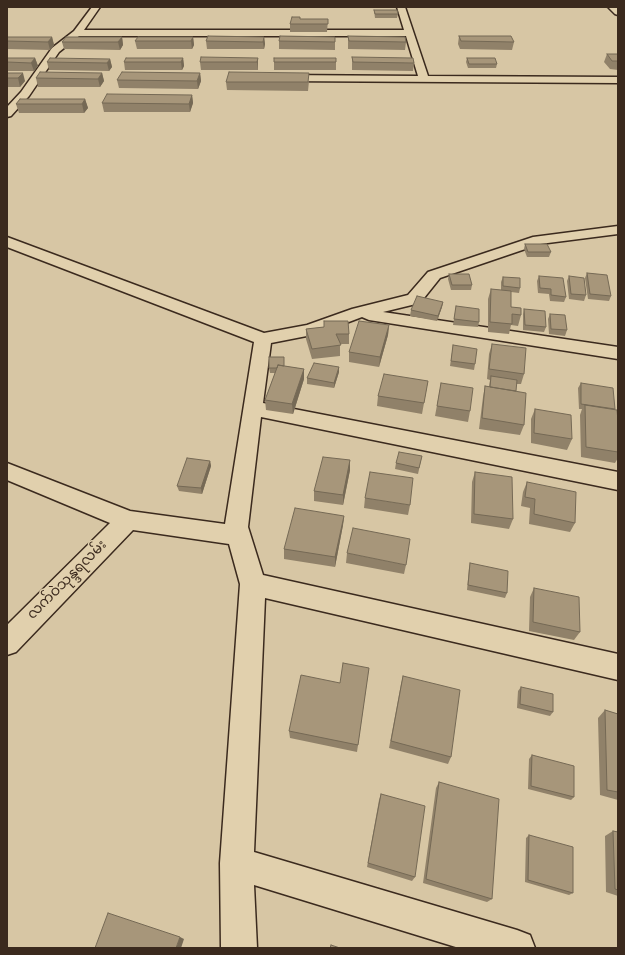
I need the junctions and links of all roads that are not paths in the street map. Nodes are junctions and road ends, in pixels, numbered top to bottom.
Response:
1 (96, 7) edge
2 (400, 7) edge
3 (612, 7) edge
4 (618, 12) edge
5 (77, 33) junction
6 (409, 33) junction
7 (266, 78) edge
8 (424, 79) junction
9 (618, 80) edge
10 (7, 114) edge
11 (618, 230) edge
12 (7, 242) edge
13 (358, 313) junction
14 (263, 339) junction
15 (618, 353) edge
16 (252, 408) junction
17 (7, 471) edge
18 (618, 481) edge
19 (128, 520) junction
20 (238, 536) junction
21 (253, 584) junction
22 (7, 643) edge
23 (618, 667) edge
24 (237, 863) junction
25 (239, 948) edge
26 (517, 948) edge

1 - 5 street
2 - 6 street
3 - 4 street
5 - 6 street
5 - 10 street
6 - 8 street
7 - 8 street
8 - 9 street
11 - 13 street
12 - 14 street
13 - 14 street
13 - 15 street
14 - 16 street
16 - 18 street
16 - 20 street
17 - 19 street
19 - 20 street
19 - 22 street, လက်ဝဲသုန္ဒရလမ်း
20 - 21 street
21 - 23 street
21 - 24 street
24 - 25 street
24 - 26 street

